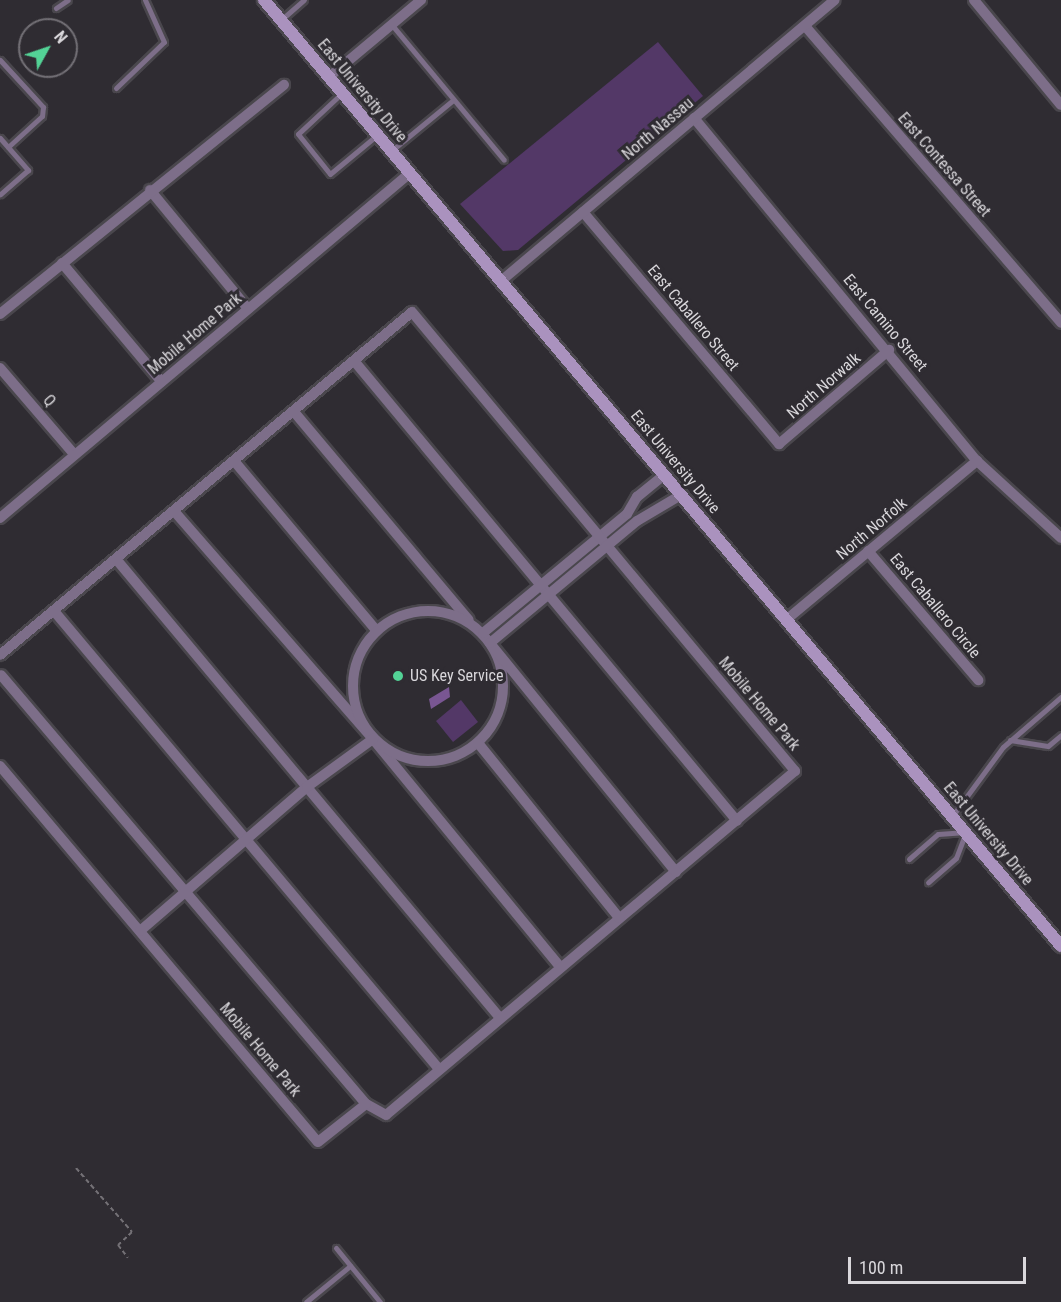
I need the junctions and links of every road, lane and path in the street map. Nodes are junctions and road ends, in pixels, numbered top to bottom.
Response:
1 (68, 0) edge
2 (145, 0) edge
3 (264, 0) edge
4 (304, 0) edge
5 (422, 0) edge
6 (835, 0) edge
7 (974, 0) edge
8 (56, 8) dead end
9 (281, 21) junction
10 (392, 25) junction
11 (805, 26) junction
12 (0, 60) edge
13 (329, 77) junction
14 (284, 85) dead end
15 (116, 88) dead end
16 (342, 93) junction
17 (453, 100) junction
18 (1061, 105) edge
19 (694, 118) junction
20 (378, 135) junction
21 (0, 138) edge
22 (8, 147) junction
23 (392, 151) junction
24 (504, 160) dead end
25 (410, 173) junction
26 (150, 190) junction
27 (0, 194) edge
28 (583, 212) junction
29 (62, 263) junction
30 (501, 281) junction
31 (248, 309) junction
32 (0, 314) edge
33 (1061, 323) edge
34 (889, 350) junction
35 (355, 363) junction
36 (0, 368) edge
37 (162, 382) junction
38 (295, 413) junction
39 (779, 444) joint
40 (74, 454) junction
41 (977, 461) junction
42 (235, 462) junction
43 (664, 475) junction
44 (681, 495) junction
45 (174, 511) junction
46 (0, 518) edge
47 (599, 538) junction
48 (1061, 538) edge
49 (606, 547) junction
50 (868, 550) junction
51 (116, 559) junction
52 (541, 586) junction
53 (549, 595) junction
54 (54, 611) junction
55 (786, 620) junction
56 (473, 625) junction
57 (376, 630) junction
58 (483, 633) junction
59 (490, 643) junction
60 (0, 655) edge
61 (0, 674) edge
62 (978, 680) dead end
63 (1061, 698) edge
64 (1061, 735) edge
65 (373, 739) junction
66 (1010, 740) junction
67 (478, 743) junction
68 (0, 766) edge
69 (307, 787) junction
70 (952, 816) junction
71 (737, 821) junction
72 (966, 832) junction
73 (246, 840) junction
74 (909, 859) dead end
75 (676, 872) junction
76 (928, 882) dead end
77 (185, 893) junction
78 (619, 918) junction
79 (140, 931) junction
80 (1061, 946) edge
81 (560, 967) junction
82 (500, 1018) junction
83 (439, 1069) junction
84 (366, 1104) junction
85 (76, 1168) dead end
86 (336, 1248) dead end
87 (128, 1258) dead end
88 (350, 1266) junction
89 (306, 1302) edge
90 (380, 1302) edge

1 - 8 lane
2 - 15 lane
3 - 9 main road, East University Drive
4 - 9 lane
5 - 10 street
6 - 11 street, North Nassau
7 - 18 street
9 - 13 main road, East University Drive
10 - 13 street
10 - 17 lane
11 - 19 street, North Nassau
11 - 33 street, East Contessa Street
12 - 22 lane
13 - 16 main road, East University Drive
14 - 26 street
16 - 20 main road, East University Drive
16 - 20 lane
17 - 23 lane
17 - 24 lane
19 - 28 street, North Nassau
19 - 34 street, East Camino Street
20 - 23 main road, East University Drive
21 - 22 lane
22 - 27 lane
23 - 25 main road, East University Drive
25 - 30 main road, East University Drive
25 - 31 street, Mobile Home Park
26 - 29 street
26 - 31 street
28 - 30 street, North Nassau
28 - 39 street, East Caballero Street
29 - 32 street
29 - 37 street
30 - 43 main road, East University Drive
31 - 37 street, Mobile Home Park
34 - 39 street, North Norwalk
34 - 41 street, East Camino Street
35 - 38 street
35 - 47 street, Mobile Home Park
35 - 52 street
36 - 40 street, Q
37 - 40 street, Mobile Home Park
38 - 42 street
38 - 56 street
40 - 46 street, Mobile Home Park
41 - 48 street, East Camino Street
41 - 50 street, North Norfolk
42 - 45 street
42 - 57 street
43 - 44 main road, East University Drive
43 - 47 street
44 - 49 street
44 - 55 main road, East University Drive
45 - 51 street
45 - 65 street
47 - 49 street, Mobile Home Park
47 - 52 street
49 - 53 street
49 - 71 street, Mobile Home Park
50 - 55 street, North Norfolk
50 - 62 street, East Caballero Circle
51 - 54 street
51 - 69 street
52 - 53 street
52 - 58 street
53 - 59 street
53 - 71 street
54 - 60 street
54 - 73 street
55 - 70 main road, East University Drive
56 - 57 street
56 - 58 street
57 - 65 street
58 - 59 street
59 - 67 street
59 - 75 street
61 - 77 street
63 - 66 lane
64 - 66 lane
65 - 67 street
65 - 69 street
65 - 81 street
66 - 70 lane
67 - 78 street
68 - 79 street, Mobile Home Park
69 - 73 street
69 - 82 street
70 - 72 main road, East University Drive
71 - 75 street, Mobile Home Park
72 - 74 lane
72 - 76 lane
72 - 80 main road, East University Drive
73 - 77 street
73 - 83 street
75 - 78 street, Mobile Home Park
77 - 79 street
77 - 84 street
78 - 81 street, Mobile Home Park
79 - 84 street, Mobile Home Park
81 - 82 street, Mobile Home Park
82 - 83 street, Mobile Home Park
83 - 84 street, Mobile Home Park
85 - 87 path
86 - 88 lane
88 - 89 lane
88 - 90 lane

